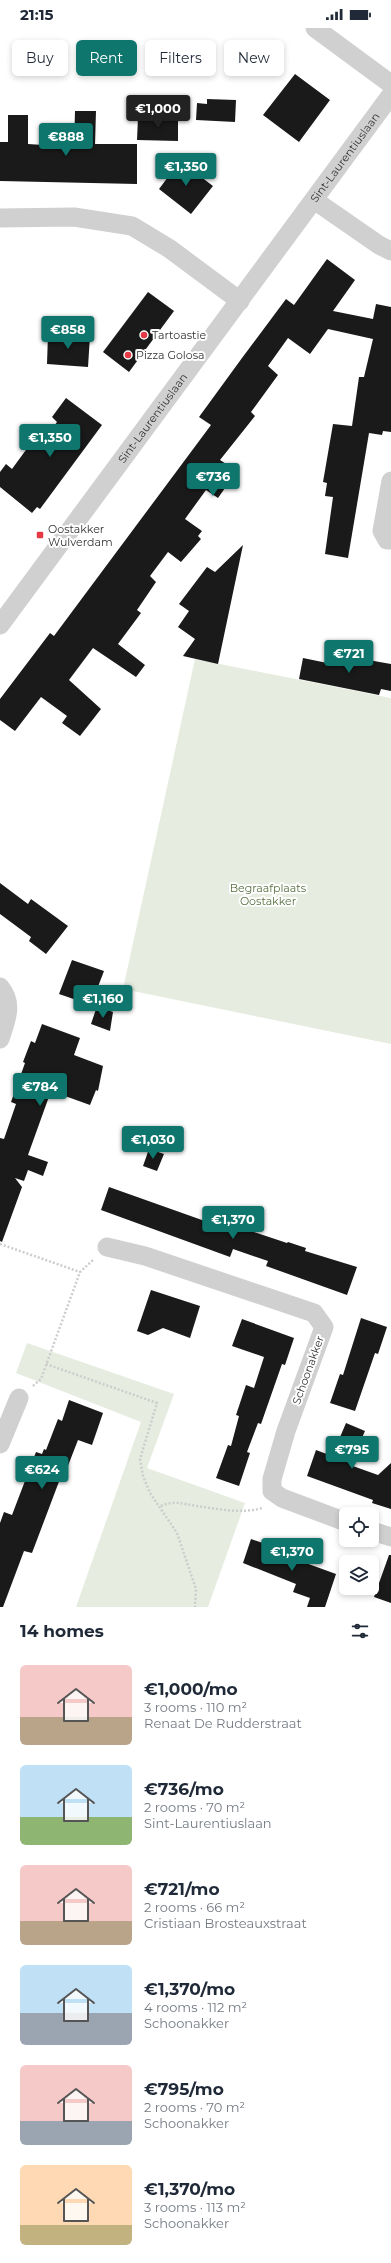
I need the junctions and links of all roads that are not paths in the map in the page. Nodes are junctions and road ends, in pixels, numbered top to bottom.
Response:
1 (315, 28) edge
2 (391, 84) edge
3 (391, 95) edge
4 (314, 200) junction
5 (0, 218) edge
6 (391, 251) edge
7 (240, 301) junction
8 (391, 481) edge
9 (391, 540) edge
10 (0, 625) edge
11 (0, 987) edge
12 (0, 1039) edge
13 (107, 1247) road end
14 (19, 1398) road end
15 (0, 1444) edge
16 (339, 1519) edge
17 (379, 1533) edge
18 (391, 1537) edge

1 - 2 street
3 - 4 street, Sint-Laurentiuslaan
4 - 6 street
4 - 7 street, Sint-Laurentiuslaan
5 - 7 street
7 - 10 street, Sint-Laurentiuslaan
8 - 9 street
11 - 12 street
13 - 16 street, Schoonakker
14 - 15 street
17 - 18 street

